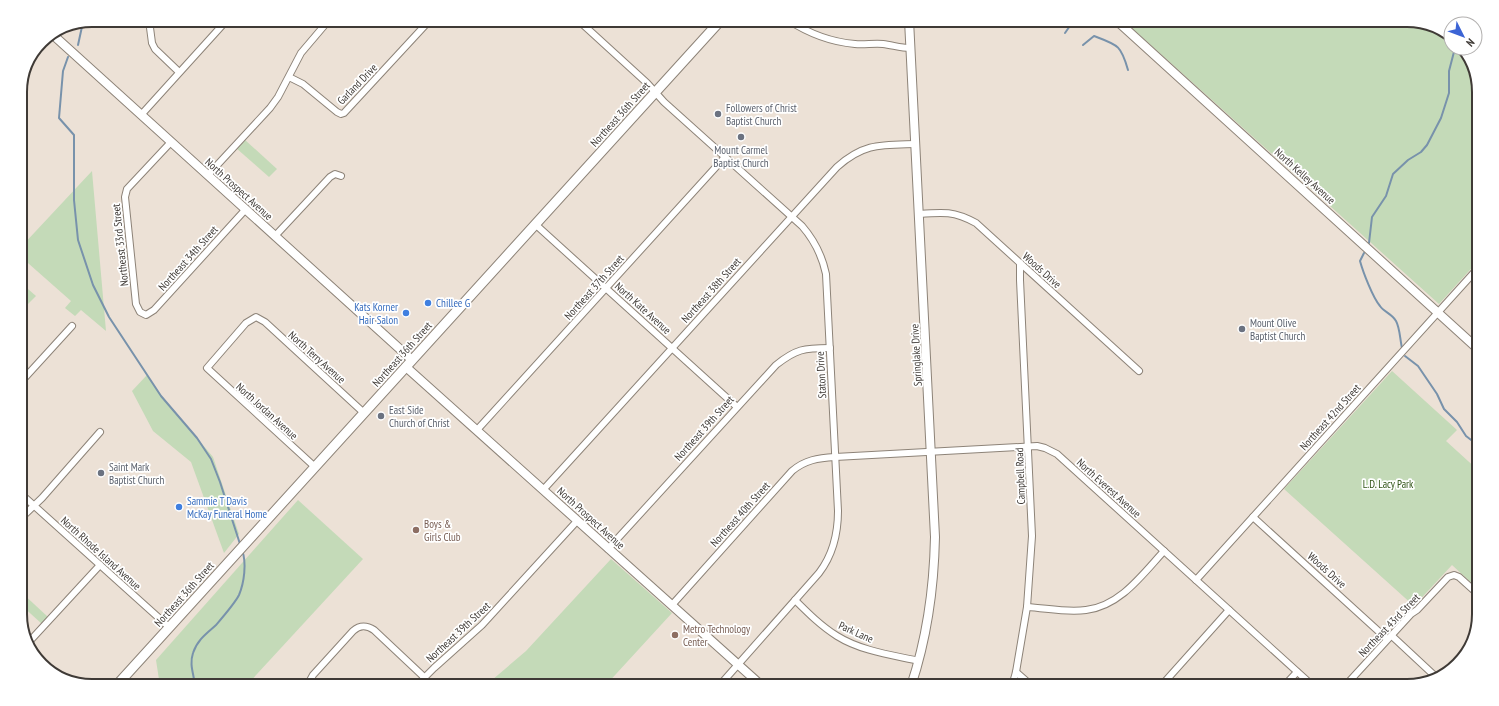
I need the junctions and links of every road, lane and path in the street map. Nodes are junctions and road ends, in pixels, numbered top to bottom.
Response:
1 (150, 27) edge
2 (221, 27) edge
3 (323, 27) edge
4 (424, 27) edge
5 (586, 27) edge
6 (715, 27) edge
7 (800, 27) edge
8 (909, 27) edge
9 (1124, 27) edge
10 (56, 38) edge
11 (910, 48) junction
12 (179, 72) junction
13 (289, 77) junction
14 (656, 92) junction
15 (141, 115) junction
16 (171, 142) junction
17 (915, 144) junction
18 (725, 157) junction
19 (208, 175) junction
20 (341, 176) dead end
21 (246, 210) junction
22 (919, 214) junction
23 (792, 217) junction
24 (535, 224) junction
25 (275, 236) junction
26 (1020, 263) junction
27 (1472, 275) edge
28 (606, 288) junction
29 (1438, 313) junction
30 (143, 314) joint
31 (72, 326) dead end
32 (1472, 344) edge
33 (672, 348) junction
34 (830, 348) junction
35 (409, 363) junction
36 (207, 368) joint
37 (1139, 371) dead end
38 (27, 376) edge
39 (737, 407) junction
40 (364, 413) junction
41 (477, 430) junction
42 (100, 432) dead end
43 (1029, 446) junction
44 (932, 451) junction
45 (835, 457) junction
46 (315, 467) junction
47 (543, 490) junction
48 (27, 499) edge
49 (34, 505) junction
50 (27, 512) edge
51 (1253, 517) junction
52 (577, 521) junction
53 (608, 549) junction
54 (1164, 551) junction
55 (100, 565) junction
56 (1196, 580) junction
57 (1472, 589) edge
58 (795, 600) junction
59 (672, 605) junction
60 (1027, 607) junction
61 (1230, 610) junction
62 (169, 627) junction
63 (1389, 637) junction
64 (32, 639) edge
65 (919, 661) junction
66 (738, 664) junction
67 (1016, 672) junction
68 (1297, 672) junction
69 (1432, 674) edge
70 (424, 676) junction
71 (122, 679) edge
72 (311, 679) edge
73 (422, 679) edge
74 (725, 679) edge
75 (754, 679) edge
76 (913, 679) edge
77 (1014, 679) edge
78 (1024, 679) edge
79 (1167, 679) edge
80 (1290, 679) edge
81 (1305, 679) edge
82 (1350, 679) edge

1 - 12 street
2 - 12 street
3 - 13 street
4 - 13 street, Garland Drive
5 - 14 street, Staton Drive
6 - 14 main road, Northeast 36th Street
7 - 11 street
8 - 11 street, Springlake Drive
9 - 29 street, North Kelley Avenue
10 - 15 street, North Prospect Avenue
11 - 17 street, Springlake Drive
12 - 15 street
13 - 19 street
14 - 18 street, Staton Drive
14 - 24 main road, Northeast 36th Street
15 - 16 street, North Prospect Avenue
16 - 19 street, North Prospect Avenue
16 - 30 street, Northeast 33rd Street
17 - 22 street, Springlake Drive
17 - 23 street, Northeast 38th Street
18 - 23 street, Staton Drive
18 - 28 street, Northeast 37th Street
19 - 21 street, North Prospect Avenue
20 - 25 street
21 - 25 street, North Prospect Avenue
21 - 30 street, Northeast 34th Street
22 - 26 street, Woods Drive
22 - 44 street, Springlake Drive
23 - 33 street, Northeast 38th Street
23 - 34 street, Staton Drive
24 - 28 street, North Kate Avenue
24 - 35 main road, Northeast 36th Street
25 - 35 street, North Prospect Avenue
26 - 37 street, Woods Drive
26 - 43 street, Campbell Road
27 - 29 street, Northeast 42nd Street
28 - 33 street, North Kate Avenue
28 - 41 street, Northeast 37th Street
29 - 32 street, North Kelley Avenue
29 - 51 street, Northeast 42nd Street
31 - 38 street
33 - 39 street, North Kate Avenue
33 - 47 street, Northeast 38th Street
34 - 39 street, Northeast 39th Street
34 - 45 street, Staton Drive
35 - 40 main road, Northeast 36th Street
35 - 41 street, North Prospect Avenue
36 - 40 street, North Terry Avenue
36 - 46 street, North Jordan Avenue
39 - 53 street, Northeast 39th Street
40 - 46 main road, Northeast 36th Street
41 - 47 street, North Prospect Avenue
42 - 49 street
43 - 44 street, North Everest Avenue
43 - 54 street, North Everest Avenue
43 - 60 street, Campbell Road
44 - 45 street, North Everest Avenue
44 - 65 street, Springlake Drive
45 - 58 street, Staton Drive
45 - 59 street, Northeast 40th Street
46 - 62 main road, Northeast 36th Street
47 - 52 street, North Prospect Avenue
48 - 49 street, North Rhode Island Avenue
49 - 50 street
49 - 55 street, North Rhode Island Avenue
51 - 56 street, Northeast 42nd Street
51 - 63 street, Woods Drive
52 - 53 street, North Prospect Avenue
52 - 70 street, Northeast 39th Street
53 - 59 street, North Prospect Avenue
54 - 56 street, North Everest Avenue
54 - 60 street
55 - 62 street, North Rhode Island Avenue
55 - 64 street
56 - 61 street, North Everest Avenue
57 - 63 street, Northeast 43rd Street
58 - 65 street, Park Lane
58 - 66 street, Staton Drive
59 - 66 street, North Prospect Avenue
60 - 67 street, Campbell Road
61 - 68 street, North Everest Avenue
61 - 79 street
62 - 71 main road, Northeast 36th Street
63 - 69 street, Woods Drive
63 - 82 street, Northeast 43rd Street
65 - 76 street, Springlake Drive
66 - 74 street, Staton Drive
66 - 75 street, North Prospect Avenue
67 - 77 street, Campbell Road
67 - 78 street
68 - 80 street
68 - 81 street, North Everest Avenue
70 - 72 street
70 - 73 street, Northeast 39th Street

